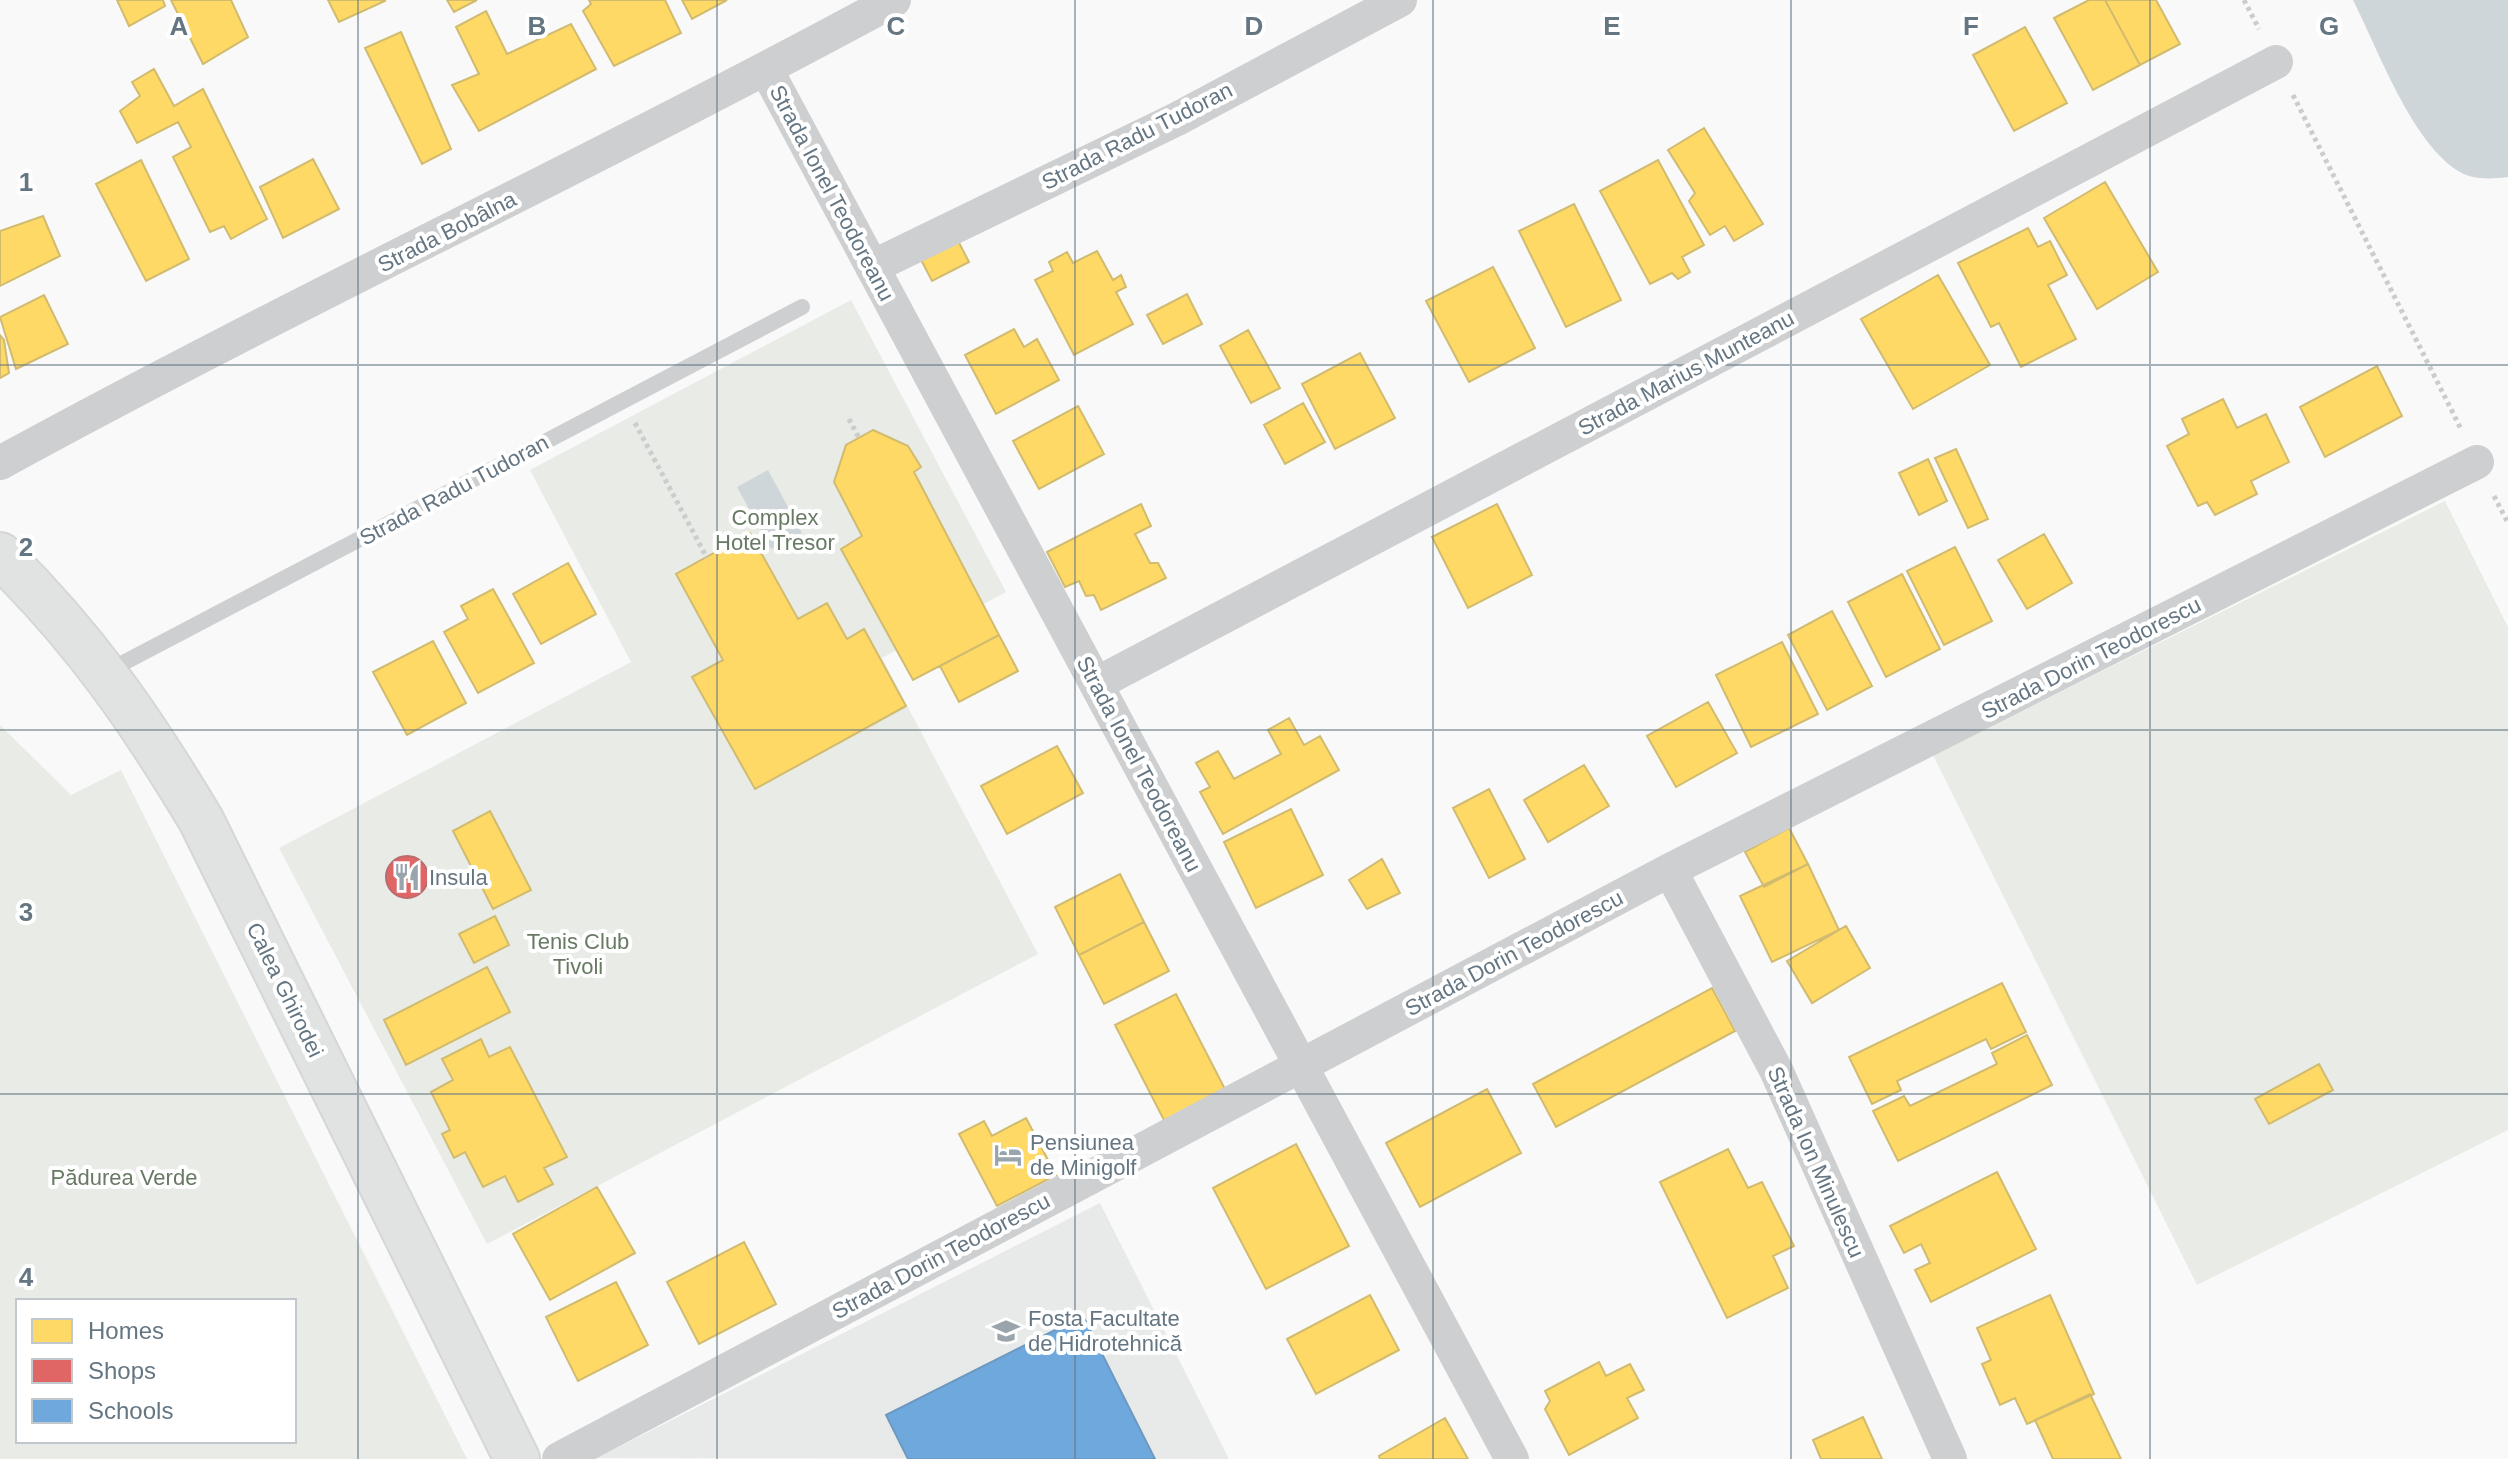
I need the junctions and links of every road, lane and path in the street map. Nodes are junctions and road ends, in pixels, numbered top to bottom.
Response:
1 (894, 0) edge
2 (1400, 0) edge
3 (2244, 0) edge
4 (2276, 62) junction
5 (766, 69) junction
6 (872, 267) junction
7 (802, 307) dead end
8 (623, 401) junction
9 (849, 419) dead end
10 (859, 438) dead end
11 (2477, 462) junction
12 (0, 463) edge
13 (2508, 523) edge
14 (0, 555) edge
15 (707, 558) dead end
16 (106, 672) junction
17 (1096, 684) junction
18 (1670, 870) junction
19 (1301, 1067) junction
20 (517, 1459) edge
21 (559, 1459) edge
22 (1512, 1459) edge
23 (1950, 1459) edge

1 - 5 street, Strada Bobâlna
2 - 6 street, Strada Radu Tudoran
3 - 4 path
4 - 11 path
4 - 17 street, Strada Marius Munteanu
5 - 6 street, Strada Ionel Teodoreanu
5 - 12 street, Strada Bobâlna
6 - 17 street, Strada Ionel Teodoreanu
7 - 8 lane, Strada Radu Tudoran
8 - 15 path
8 - 16 lane, Strada Radu Tudoran
9 - 10 path
11 - 13 path
11 - 18 street, Strada Dorin Teodorescu
14 - 16 street, Calea Ghirodei
16 - 20 street, Calea Ghirodei
17 - 19 street, Strada Ionel Teodoreanu
18 - 19 street, Strada Dorin Teodorescu
18 - 23 street, Strada Ion Minulescu
19 - 21 street, Strada Dorin Teodorescu
19 - 22 street, Strada Ionel Teodoreanu

